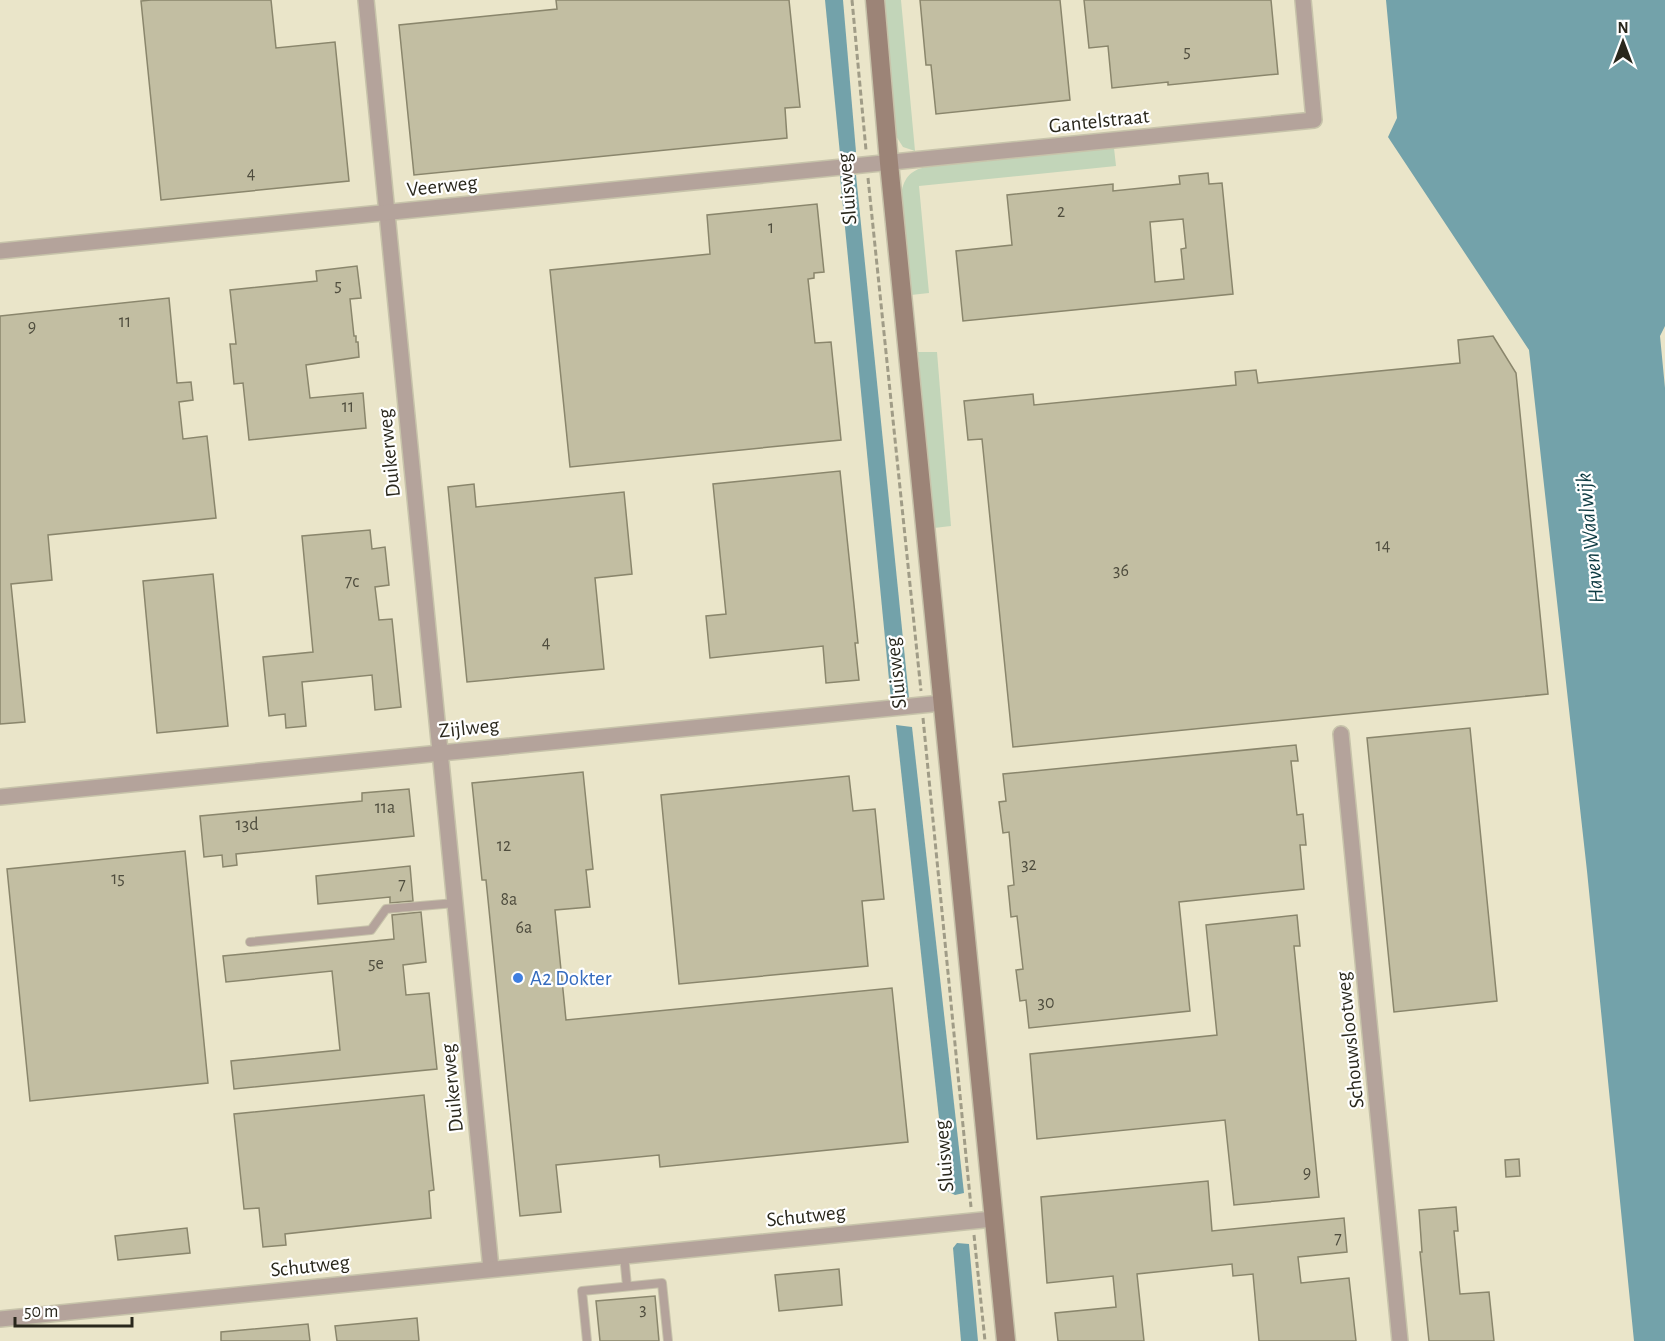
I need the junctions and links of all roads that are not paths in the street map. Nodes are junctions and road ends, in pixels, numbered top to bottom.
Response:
1 (366, 0) edge
2 (875, 0) edge
3 (1303, 0) edge
4 (889, 163) junction
5 (387, 212) junction
6 (0, 251) edge
7 (942, 703) junction
8 (1341, 734) dead end
9 (440, 752) junction
10 (0, 796) edge
11 (455, 903) junction
12 (249, 942) dead end
13 (993, 1219) junction
14 (624, 1255) junction
15 (491, 1269) junction
16 (627, 1286) junction
17 (0, 1319) edge
18 (587, 1341) edge
19 (668, 1341) edge
20 (1005, 1341) edge
21 (1400, 1341) edge

1 - 5 street, Duikerweg
2 - 4 street, Sluisweg
3 - 4 street, Gantelstraat
4 - 5 street, Veerweg
4 - 7 street, Sluisweg
5 - 6 street, Veerweg
5 - 9 street, Duikerweg
7 - 9 street, Zijlweg
7 - 13 street, Sluisweg
8 - 21 street, Schouwslootweg
9 - 10 street, Zijlweg
9 - 11 street, Duikerweg
11 - 12 lane
11 - 15 street, Duikerweg
13 - 14 street, Schutweg
13 - 20 street, Sluisweg
14 - 15 street, Schutweg
14 - 16 lane
15 - 17 street, Schutweg
16 - 18 lane
16 - 19 lane

